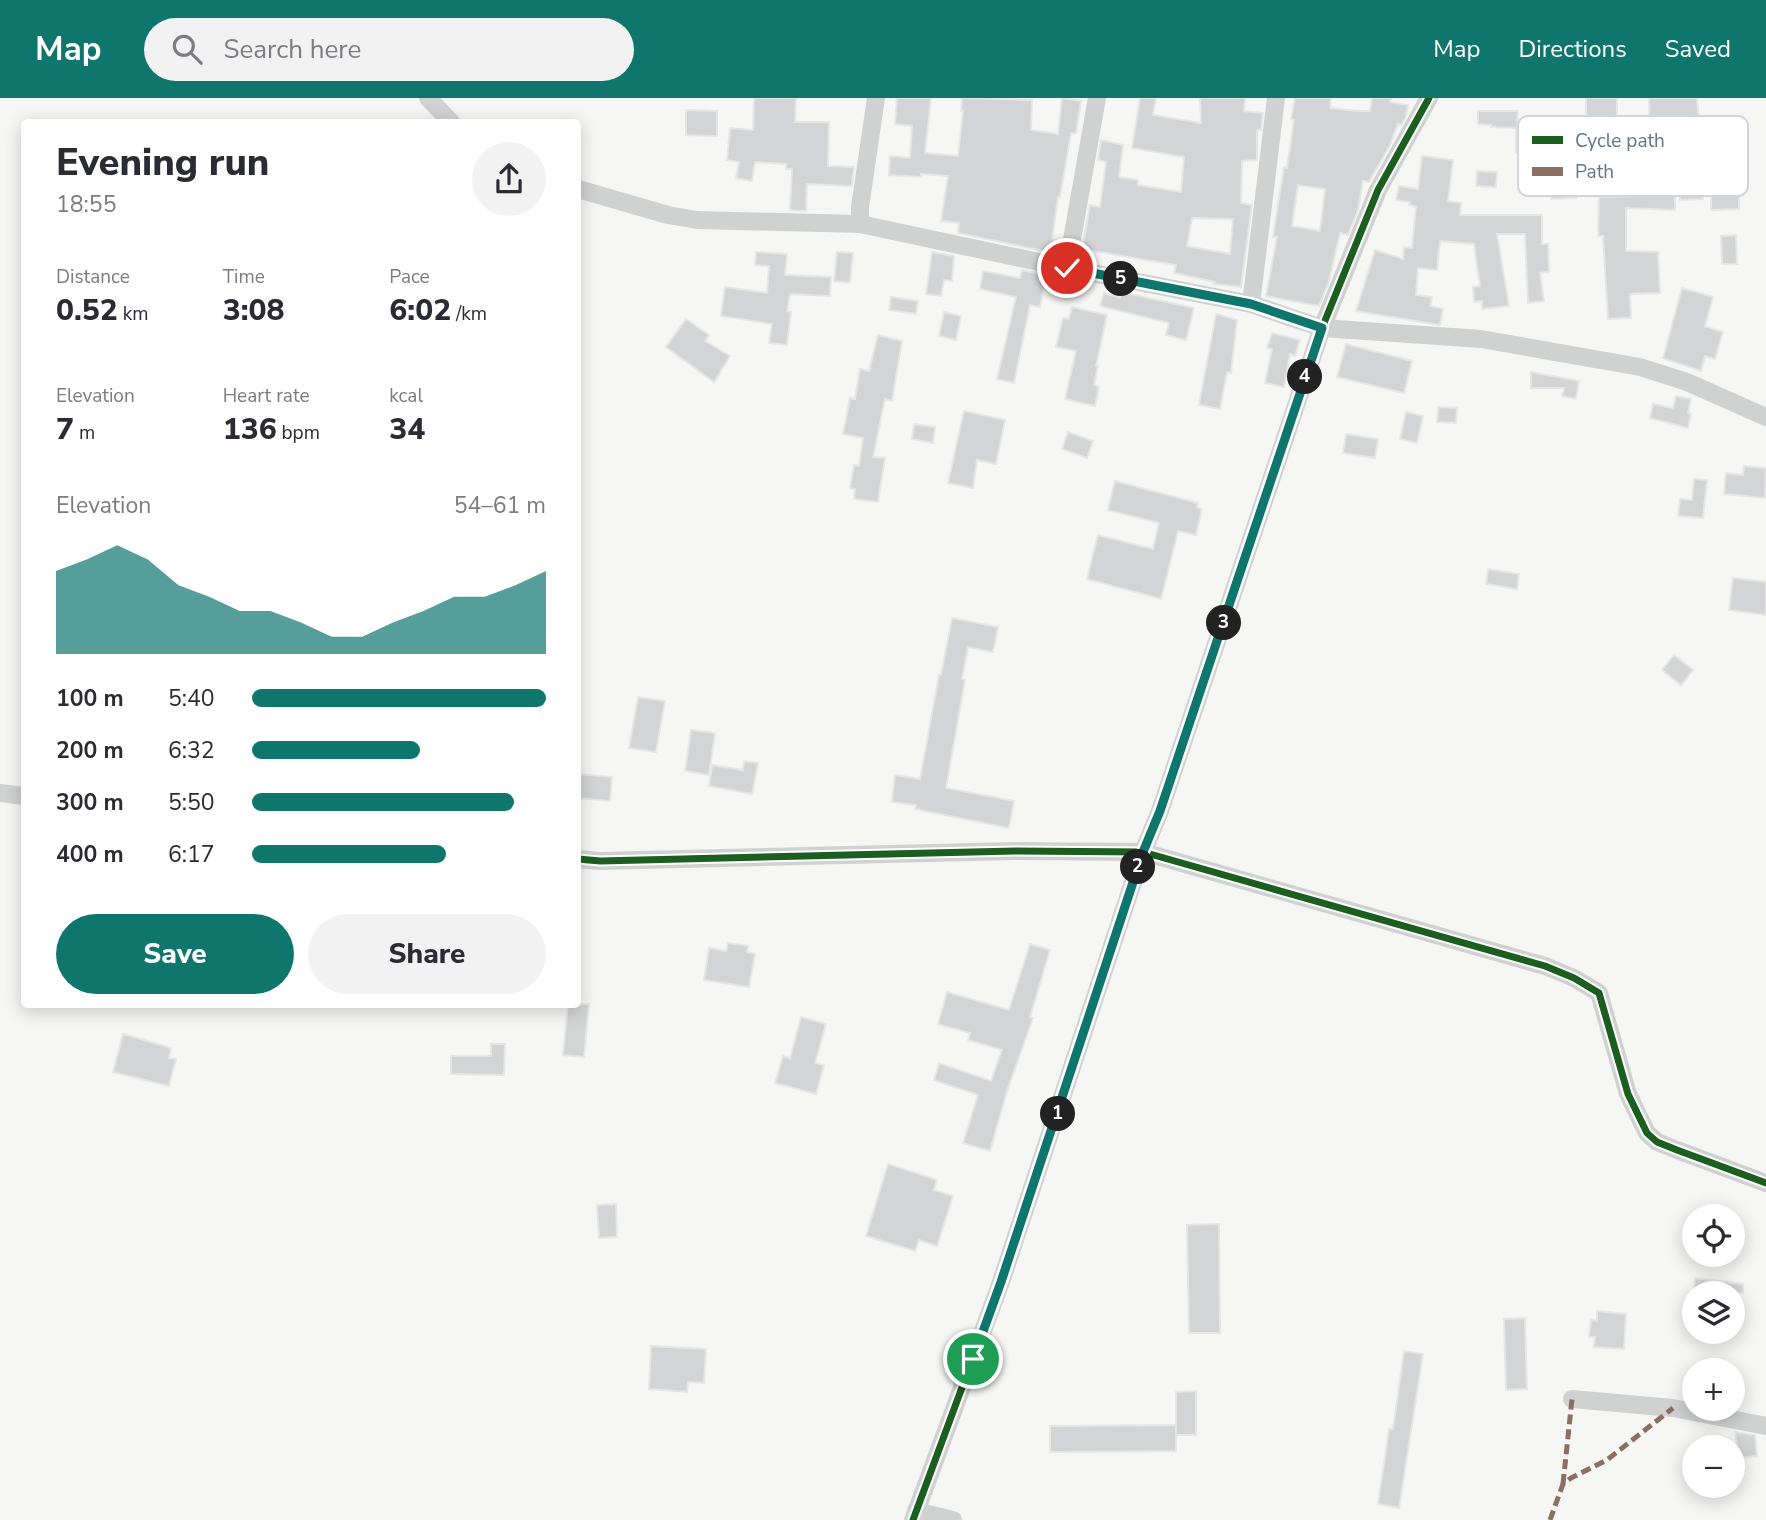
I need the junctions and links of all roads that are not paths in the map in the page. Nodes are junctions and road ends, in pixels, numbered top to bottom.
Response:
1 (428, 98) edge
2 (876, 98) edge
3 (1097, 98) edge
4 (1276, 98) edge
5 (1429, 98) edge
6 (448, 119) edge
7 (581, 190) edge
8 (860, 224) junction
9 (1067, 268) junction
10 (1251, 304) junction
11 (1322, 328) junction
12 (1766, 417) edge
13 (0, 793) edge
14 (21, 796) edge
15 (1143, 852) junction
16 (581, 859) edge
17 (1766, 1183) edge
18 (1572, 1399) dead end
19 (1766, 1426) edge
20 (915, 1515) edge
21 (953, 1520) edge

1 - 6 street
2 - 8 street
3 - 9 street
4 - 10 street
5 - 11 street
7 - 8 street
8 - 9 street
9 - 10 street
10 - 11 street
11 - 12 street
11 - 15 street
13 - 14 street
15 - 16 street
15 - 17 street
15 - 20 street
18 - 19 street
20 - 21 street

